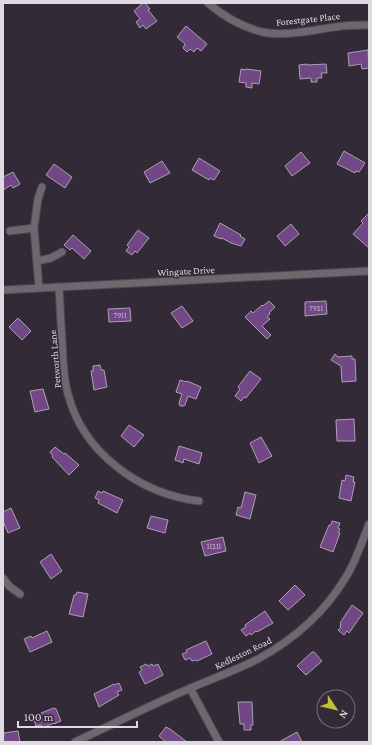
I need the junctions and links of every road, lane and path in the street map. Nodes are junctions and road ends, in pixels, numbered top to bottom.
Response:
1 (208, 3) edge
2 (369, 25) edge
3 (42, 187) dead end
4 (34, 228) junction
5 (10, 231) dead end
6 (62, 252) dead end
7 (37, 261) junction
8 (369, 271) edge
9 (59, 287) junction
10 (39, 288) junction
11 (3, 290) edge
12 (199, 501) dead end
13 (369, 524) edge
14 (3, 578) edge
15 (20, 594) dead end
16 (190, 688) junction
17 (75, 742) edge
18 (219, 742) edge

1 - 2 street, Forestgate Place
3 - 4 street
4 - 5 street
4 - 7 street
6 - 7 street
7 - 10 street
8 - 9 street, Wingate Drive
9 - 10 street, Wingate Drive
9 - 12 street, Petworth Lane
10 - 11 street, Wingate Drive
13 - 16 street, Kedleston Road
14 - 15 street
16 - 17 street, Kedleston Road
16 - 18 street

